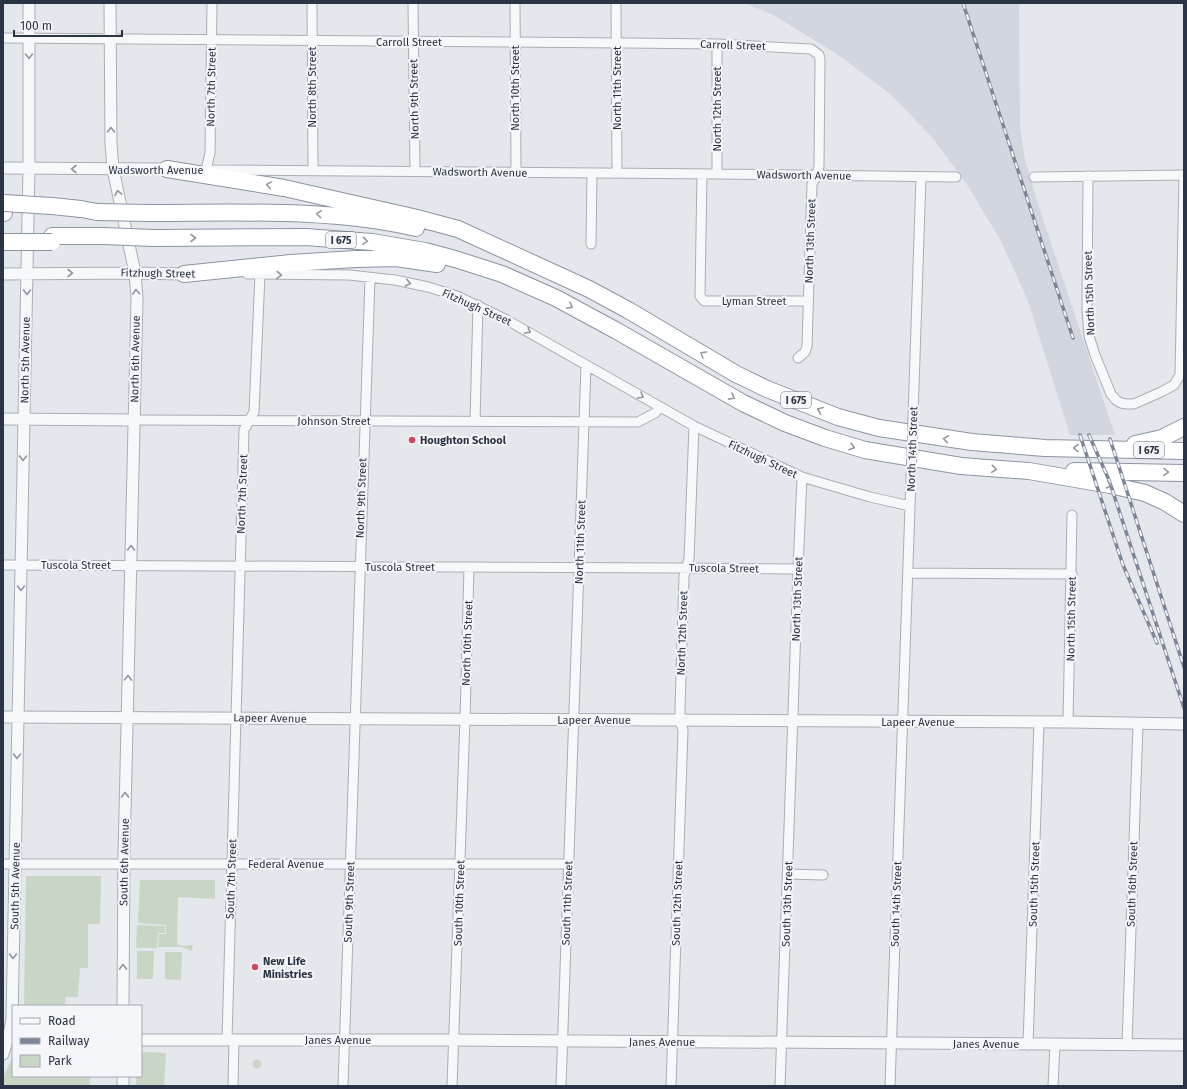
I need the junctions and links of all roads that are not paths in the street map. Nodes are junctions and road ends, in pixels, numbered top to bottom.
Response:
1 (28, 3) edge
2 (110, 3) edge
3 (212, 3) edge
4 (312, 3) edge
5 (413, 3) edge
6 (515, 3) edge
7 (616, 3) edge
8 (3, 38) edge
9 (29, 38) junction
10 (110, 38) junction
11 (212, 39) junction
12 (312, 41) junction
13 (413, 42) junction
14 (515, 42) junction
15 (617, 43) junction
16 (717, 44) junction
17 (815, 51) joint
18 (3, 168) edge
19 (29, 169) junction
20 (113, 169) junction
21 (167, 170) junction
22 (206, 170) junction
23 (312, 170) junction
24 (415, 171) junction
25 (516, 172) junction
26 (592, 173) junction
27 (617, 173) junction
28 (702, 174) junction
29 (717, 174) junction
30 (817, 175) junction
31 (1184, 175) edge
32 (1088, 176) junction
33 (921, 177) junction
34 (956, 177) dead end
35 (1034, 177) dead end
36 (4, 208) edge
37 (3, 235) edge
38 (52, 239) junction
39 (3, 242) edge
40 (591, 244) dead end
41 (508, 252) junction
42 (135, 272) junction
43 (27, 273) junction
44 (3, 274) edge
45 (184, 274) junction
46 (260, 274) junction
47 (370, 278) junction
48 (522, 283) junction
49 (808, 301) junction
50 (478, 305) junction
51 (798, 358) dead end
52 (586, 365) junction
53 (660, 407) junction
54 (3, 419) edge
55 (24, 419) junction
56 (134, 420) junction
57 (249, 421) junction
58 (364, 421) junction
59 (475, 421) junction
60 (584, 422) junction
61 (694, 426) junction
62 (1184, 427) edge
63 (1115, 449) junction
64 (1184, 451) edge
65 (1029, 471) junction
66 (1184, 473) edge
67 (802, 477) junction
68 (910, 506) junction
69 (1184, 514) edge
70 (1072, 515) dead end
71 (3, 565) edge
72 (21, 565) junction
73 (130, 565) junction
74 (240, 566) junction
75 (359, 566) junction
76 (469, 567) junction
77 (579, 567) junction
78 (686, 568) junction
79 (798, 570) junction
80 (908, 573) junction
81 (1072, 574) junction
82 (3, 717) edge
83 (18, 717) junction
84 (127, 717) junction
85 (237, 717) junction
86 (355, 718) junction
87 (465, 719) junction
88 (574, 720) junction
89 (680, 721) junction
90 (793, 722) junction
91 (902, 722) junction
92 (1068, 722) junction
93 (1039, 723) junction
94 (1138, 724) junction
95 (1184, 724) edge
96 (3, 864) edge
97 (16, 864) junction
98 (231, 864) junction
99 (350, 864) junction
100 (460, 864) junction
101 (569, 864) junction
102 (124, 865) junction
103 (788, 874) junction
104 (823, 874) dead end
105 (12, 1005) edge
106 (123, 1005) edge
107 (12, 1019) edge
108 (8, 1039) edge
109 (142, 1040) edge
110 (345, 1040) junction
111 (453, 1040) junction
112 (231, 1041) junction
113 (563, 1041) junction
114 (673, 1042) junction
115 (782, 1043) junction
116 (892, 1044) junction
117 (1028, 1044) junction
118 (1055, 1045) junction
119 (1127, 1045) junction
120 (1184, 1045) edge
121 (3, 1054) edge
122 (233, 1086) edge
123 (343, 1086) edge
124 (452, 1086) edge
125 (561, 1086) edge
126 (671, 1086) edge
127 (780, 1086) edge
128 (890, 1086) edge
129 (1053, 1086) edge

1 - 9 street, North 5th Avenue
2 - 10 street, North 6th Avenue
3 - 11 street, North 7th Street
4 - 12 street, North 8th Street
5 - 13 street, North 9th Street
6 - 14 street, North 10th Street
7 - 15 street, North 11th Street
8 - 9 street, Carroll Street
9 - 10 street, Carroll Street
9 -> 19 street, North 5th Avenue
10 - 11 street, Carroll Street
20 -> 10 street, North 6th Avenue
11 - 12 street, Carroll Street
11 - 22 street, North 7th Street
12 - 13 street, Carroll Street
12 - 23 street, North 8th Street
13 - 14 street, Carroll Street
13 - 24 street, North 9th Street
14 - 15 street, Carroll Street
14 - 25 street, North 10th Street
15 - 16 street, Carroll Street
15 - 27 street, North 11th Street
16 - 17 street, Carroll Street
16 - 29 street, North 12th Street
17 - 30 street, North 13th Street
18 - 19 street, Wadsworth Avenue
20 -> 19 street, Wadsworth Avenue
19 - 43 street, North 5th Avenue
20 - 21 street, Wadsworth Avenue
42 -> 20 street, North 6th Avenue
21 - 22 street, Wadsworth Avenue
41 -> 21 highway
22 - 23 street, Wadsworth Avenue
23 - 24 street, Wadsworth Avenue
24 - 25 street, Wadsworth Avenue
25 - 26 street, Wadsworth Avenue
26 - 27 street, Wadsworth Avenue
26 - 40 street
27 - 28 street, Wadsworth Avenue
28 - 29 street, Wadsworth Avenue
28 - 49 street, Lyman Street
29 - 30 street, Wadsworth Avenue
30 - 33 street, Wadsworth Avenue
30 - 49 street, North 13th Street
31 - 32 street
31 - 32 street, North 15th Street
32 - 35 street
33 - 34 street, Wadsworth Avenue
33 - 68 street, North 14th Street, bridge
41 -> 36 highway, I 675, bridge
37 - 38 highway, I 675
38 - 39 highway, bridge
38 -> 48 highway, I 675, bridge
63 -> 41 highway, I 675
43 -> 42 street, Fitzhugh Street
42 - 45 street, Fitzhugh Street
56 -> 42 street, North 6th Avenue
43 - 44 street, Fitzhugh Street
43 -> 55 street, North 5th Avenue
45 - 46 street, Fitzhugh Street
45 - 48 highway
46 -> 47 street, Fitzhugh Street
46 - 57 street, North 7th Street
47 -> 50 street, Fitzhugh Street
47 - 58 street, North 9th Street
48 -> 65 highway, I 675
49 - 51 street, North 13th Street
50 -> 52 street, Fitzhugh Street
50 - 59 street
52 -> 53 street, Fitzhugh Street
52 - 60 street, North 11th Street
53 - 60 street, Johnson Street
53 - 61 street, Fitzhugh Street
54 - 55 street, Johnson Street
55 - 56 street, Johnson Street
55 -> 72 street, North 5th Avenue
56 - 57 street, Johnson Street
73 -> 56 street, North 6th Avenue
57 - 58 street, Johnson Street
57 - 74 street, North 7th Street
58 - 59 street, Johnson Street
58 - 75 street, North 9th Street
59 - 60 street, Johnson Street
60 - 77 street, North 11th Street
61 - 67 street, Fitzhugh Street
61 - 78 street, North 12th Street
62 - 63 highway
63 - 64 highway, I 675
65 -> 66 highway, I 675
65 -> 69 highway
67 - 68 street, Fitzhugh Street
67 - 79 street, North 13th Street
68 - 80 street, North 14th Street
70 - 81 street, North 15th Street
71 - 72 street, Tuscola Street
72 - 73 street, Tuscola Street
72 -> 83 street, North 5th Avenue
73 - 74 street, Tuscola Street
84 -> 73 street, North 6th Avenue
74 - 75 street, Tuscola Street
74 - 85 street, North 7th Street
75 - 76 street, Tuscola Street
75 - 86 street, North 9th Street
76 - 77 street, Tuscola Street
76 - 87 street, North 10th Street
77 - 78 street, Tuscola Street
77 - 88 street, North 11th Street
78 - 79 street, Tuscola Street
78 - 89 street, North 12th Street
79 - 90 street, North 13th Street
80 - 81 street
80 - 91 street, North 14th Street
81 - 92 street, North 15th Street
82 - 83 street, Lapeer Avenue
83 - 84 street, Lapeer Avenue
83 -> 97 street, South 5th Avenue
84 - 85 street, Lapeer Avenue
102 -> 84 street, South 6th Avenue
85 - 86 street, Lapeer Avenue
85 - 98 street, South 7th Street
86 - 87 street, Lapeer Avenue
86 - 99 street, South 9th Street
87 - 88 street, Lapeer Avenue
87 - 100 street, South 10th Street
88 - 89 street, Lapeer Avenue
88 - 101 street, South 11th Street
89 - 90 street, Lapeer Avenue
89 - 114 street, South 12th Street
90 - 91 street, Lapeer Avenue
90 - 103 street, South 13th Street
91 - 93 street, Lapeer Avenue
91 - 116 street, South 14th Street
92 - 93 street, Lapeer Avenue
92 - 94 street, Lapeer Avenue
93 - 117 street, South 15th Street
94 - 95 street, Lapeer Avenue
94 - 119 street, South 16th Street
96 - 97 street, Federal Avenue
97 - 102 street, Federal Avenue
97 -> 105 street, South 5th Avenue
98 - 99 street, Federal Avenue
98 - 102 street, Federal Avenue
98 - 112 street, South 7th Street
99 - 100 street, Federal Avenue
99 - 110 street, South 9th Street
100 - 101 street, Federal Avenue
100 - 111 street, South 10th Street
101 - 113 street, South 11th Street
106 -> 102 street, South 6th Avenue
103 - 104 street
103 - 115 street, South 13th Street
107 -> 108 street, South 5th Avenue
108 - 121 street, South 5th Avenue
109 - 112 street, Janes Avenue
110 - 111 street, Janes Avenue
110 - 112 street, Janes Avenue
110 - 123 street, South 9th Street
111 - 113 street, Janes Avenue
111 - 124 street, South 10th Street
112 - 122 street, South 7th Street
113 - 114 street, Janes Avenue
113 - 125 street, South 11th Street
114 - 115 street, Janes Avenue
114 - 126 street, South 12th Street
115 - 116 street, Janes Avenue
115 - 127 street, South 13th Street
116 - 117 street, Janes Avenue
116 - 128 street, South 14th Street
117 - 118 street, Janes Avenue
118 - 119 street, Janes Avenue
118 - 129 street
119 - 120 street, Janes Avenue

